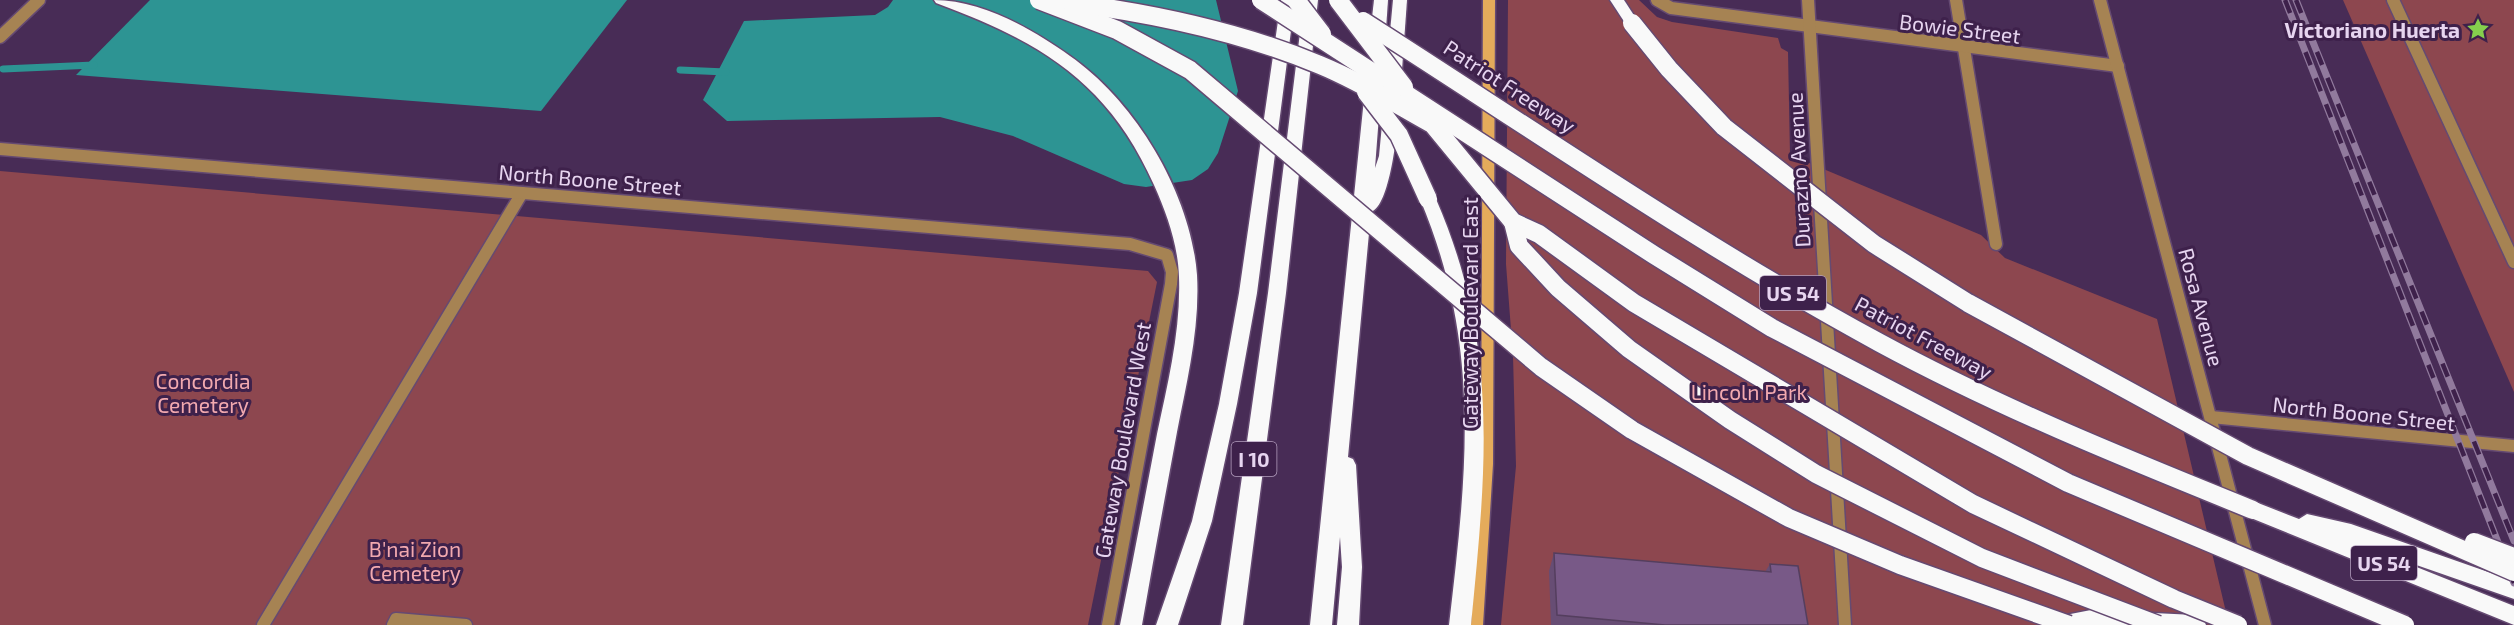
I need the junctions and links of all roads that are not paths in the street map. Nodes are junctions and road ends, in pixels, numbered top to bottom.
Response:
1 (39, 0) edge
2 (941, 0) edge
3 (1039, 0) edge
4 (1049, 0) edge
5 (1261, 0) edge
6 (1288, 0) edge
7 (1296, 0) edge
8 (1311, 0) edge
9 (1322, 0) edge
10 (1331, 0) edge
11 (1338, 0) edge
12 (1381, 0) edge
13 (1400, 0) edge
14 (1489, 0) edge
15 (1617, 0) edge
16 (1657, 0) edge
17 (1808, 0) edge
18 (1956, 0) edge
19 (2100, 0) edge
20 (2393, 0) edge
21 (1363, 21) junction
22 (1810, 27) junction
23 (0, 37) edge
24 (1964, 47) junction
25 (2118, 66) junction
26 (0, 149) edge
27 (1542, 182) junction
28 (522, 193) junction
29 (1513, 222) junction
30 (1360, 238) junction
31 (1996, 244) dead end
32 (2514, 262) edge
33 (1170, 263) joint
34 (1342, 413) junction
35 (2211, 417) junction
36 (2514, 446) edge
37 (2349, 501) junction
38 (2253, 510) junction
39 (2514, 557) edge
40 (2514, 572) edge
41 (2514, 590) edge
42 (2514, 616) edge
43 (263, 625) edge
44 (393, 625) edge
45 (466, 625) edge
46 (1108, 625) edge
47 (1131, 625) edge
48 (1167, 625) edge
49 (1232, 625) edge
50 (1321, 625) edge
51 (1348, 625) edge
52 (1460, 625) edge
53 (1477, 625) edge
54 (1845, 625) edge
55 (2058, 625) edge
56 (2069, 625) edge
57 (2158, 625) edge
58 (2195, 625) edge
59 (2238, 625) edge
60 (2265, 625) edge
61 (2405, 625) edge

1 - 23 street
2 - 47 highway
3 - 56 highway, bridge
4 - 27 highway, bridge
5 - 27 highway, US 54, bridge
6 - 48 highway
7 - 52 highway, bridge
8 - 49 highway, I 10
9 - 21 highway, Patriot Freeway / US 54, bridge
10 - 21 highway, bridge
11 - 29 highway, bridge
12 - 30 highway
13 - 30 highway
14 - 53 main road, Gateway Boulevard East
15 - 37 highway, bridge
16 - 22 street, Bowie Street
17 - 22 street, Durazno Avenue
18 - 24 street
19 - 25 street, Rosa Avenue
20 - 32 street
21 - 38 highway, Patriot Freeway / US 54, bridge
22 - 24 street, Bowie Street
22 - 54 street, Durazno Avenue
24 - 25 street, Bowie Street
24 - 31 street
25 - 35 street, Rosa Avenue
26 - 28 street, North Boone Street
27 - 61 highway, US 54, bridge
28 - 33 street, North Boone Street
28 - 43 street
29 - 57 highway, bridge
29 - 59 highway, bridge
30 - 34 highway
33 - 46 street, Gateway Boulevard West
34 - 50 highway
34 - 51 highway
35 - 36 street, North Boone Street
35 - 60 street, Rosa Avenue
37 - 39 highway, bridge
37 - 40 highway, bridge
38 - 41 highway
38 - 42 highway, Patriot Freeway / US 54
44 - 45 street
55 - 58 highway, bridge

